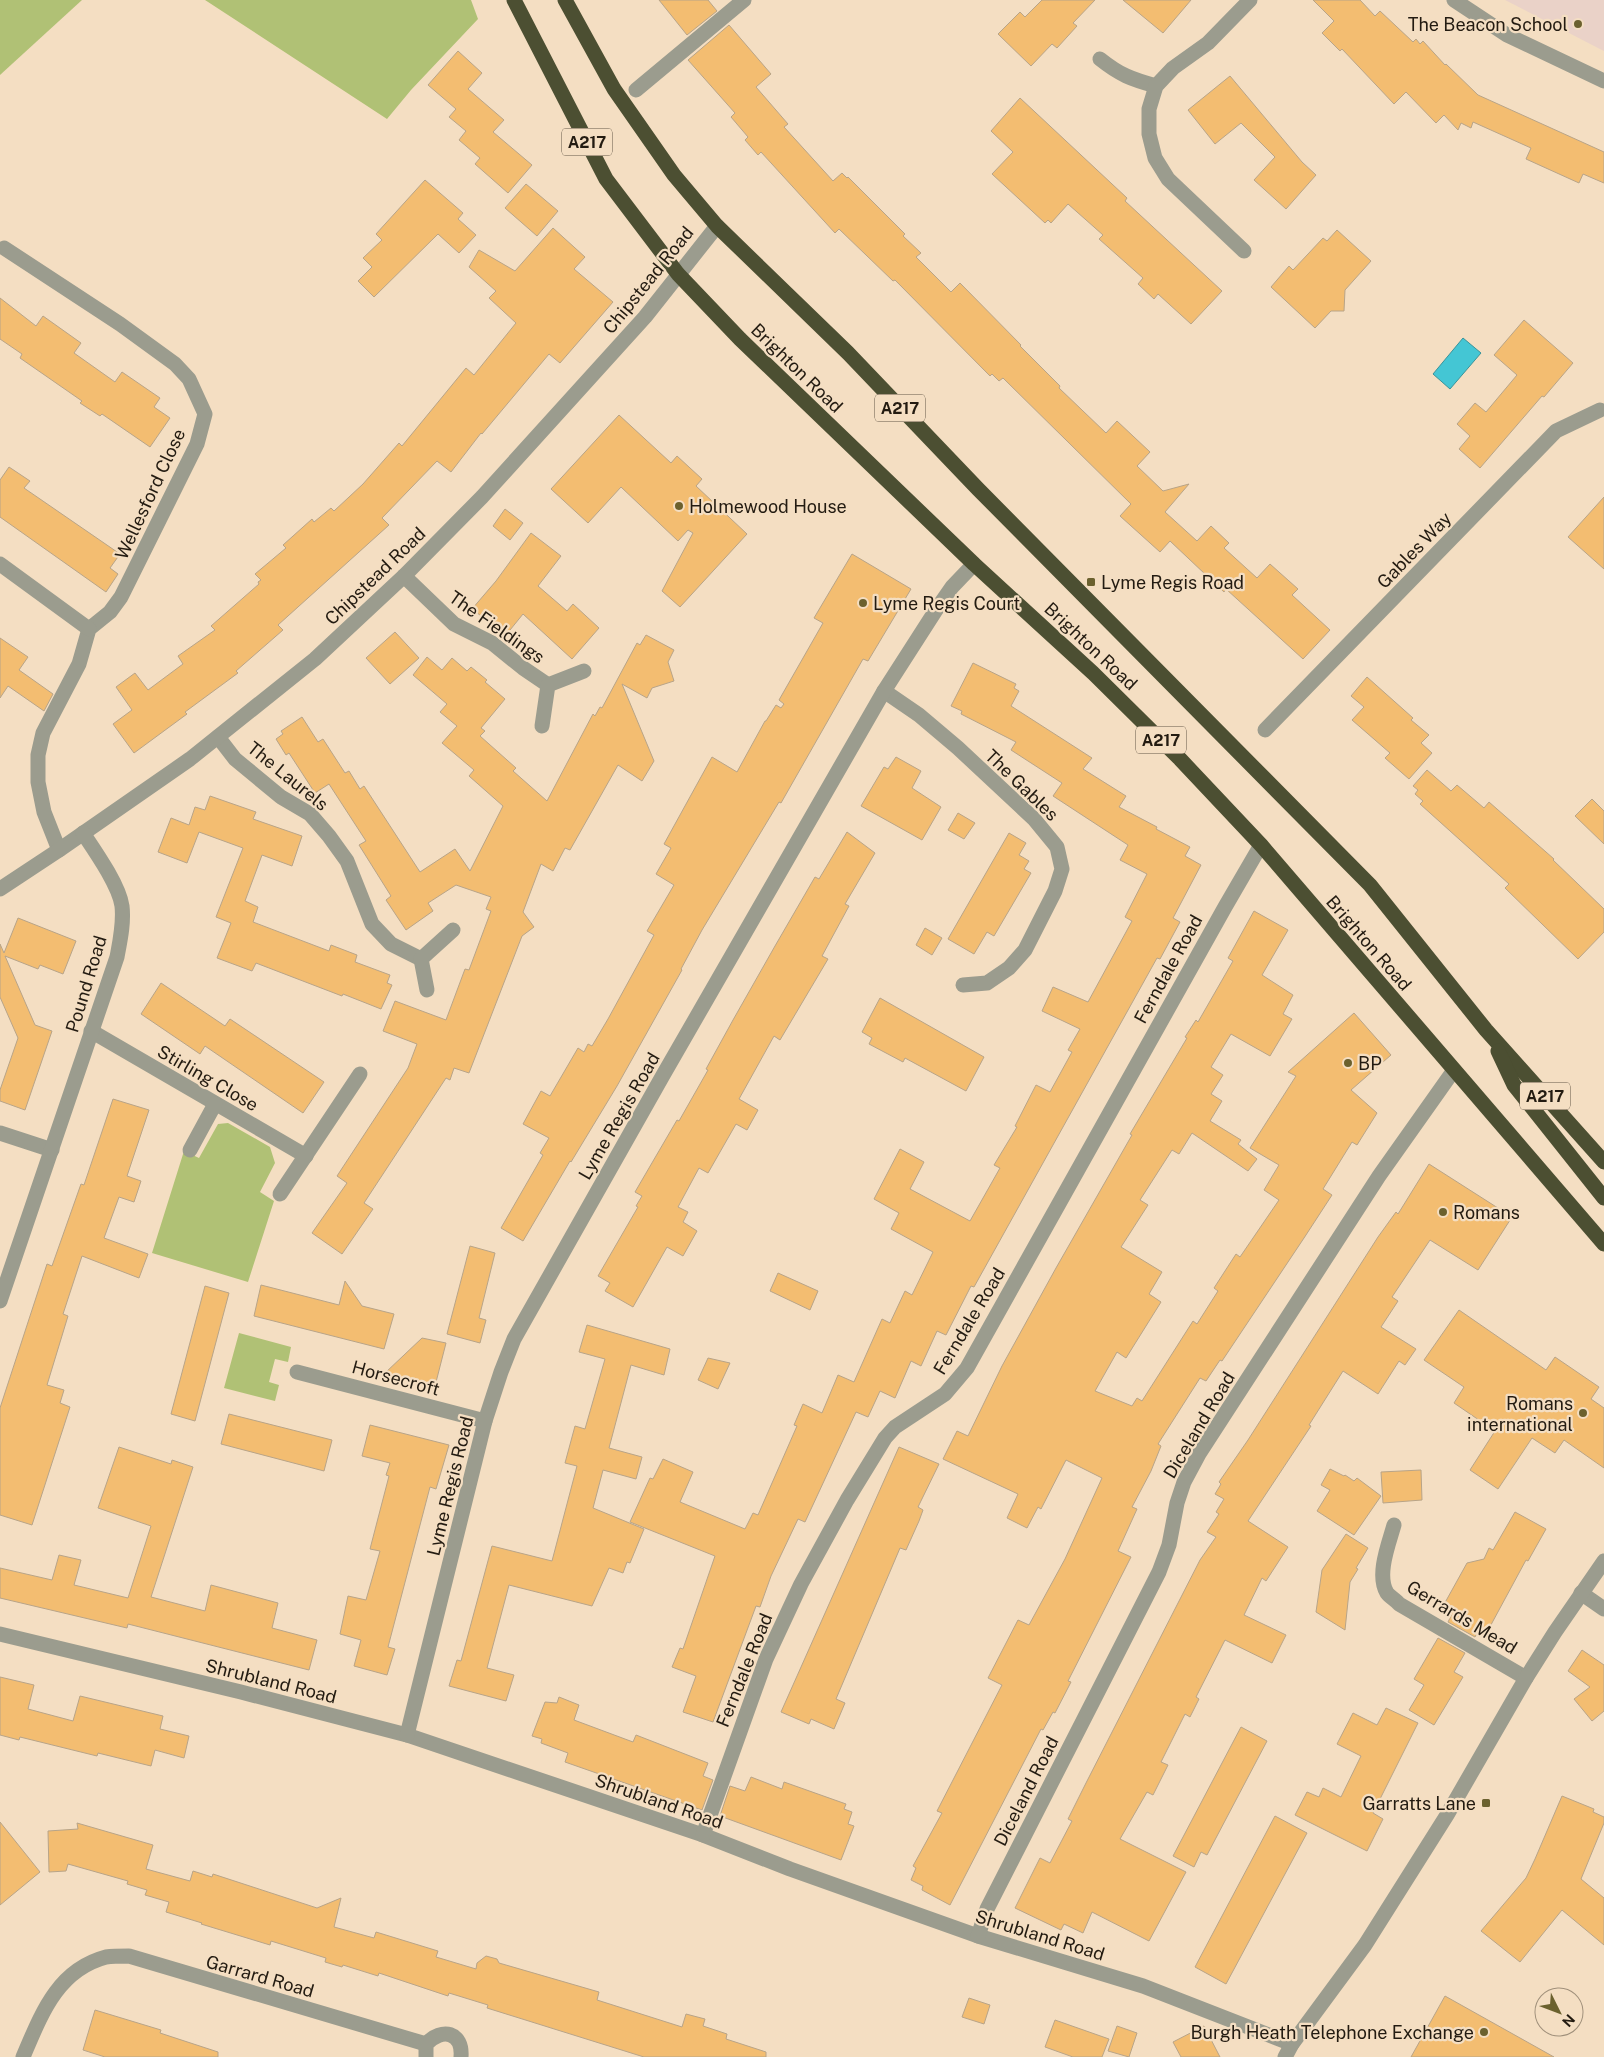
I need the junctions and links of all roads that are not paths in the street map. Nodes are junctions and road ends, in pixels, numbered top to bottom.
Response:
1 (514, 0) edge
2 (564, 0) edge
3 (744, 0) edge
4 (1250, 0) edge
5 (1454, 0) edge
6 (1100, 59) dead end
7 (1604, 81) edge
8 (1156, 86) junction
9 (636, 90) dead end
10 (718, 226) junction
11 (4, 248) dead end
12 (1244, 251) dead end
13 (678, 274) junction
14 (1600, 410) dead end
15 (0, 564) edge
16 (974, 564) junction
17 (404, 576) junction
18 (89, 629) junction
19 (584, 672) dead end
20 (548, 685) junction
21 (884, 691) junction
22 (542, 726) dead end
23 (1265, 730) dead end
24 (218, 737) junction
25 (83, 834) junction
26 (1261, 845) junction
27 (59, 850) junction
28 (0, 889) edge
29 (453, 930) dead end
30 (421, 959) junction
31 (963, 985) dead end
32 (427, 990) dead end
33 (1486, 1030) junction
34 (91, 1031) junction
35 (1454, 1070) junction
36 (360, 1074) dead end
37 (215, 1104) junction
38 (0, 1133) edge
39 (52, 1150) junction
40 (190, 1150) dead end
41 (306, 1156) junction
42 (1604, 1162) edge
43 (280, 1194) dead end
44 (1604, 1198) edge
45 (1604, 1244) edge
46 (0, 1301) edge
47 (297, 1372) dead end
48 (485, 1421) junction
49 (1394, 1525) dead end
50 (1604, 1561) edge
51 (1581, 1593) junction
52 (1604, 1609) edge
53 (0, 1634) edge
54 (1526, 1678) junction
55 (407, 1735) junction
56 (703, 1835) junction
57 (978, 1936) junction
58 (1289, 2050) edge
59 (426, 2051) edge
60 (23, 2057) edge
61 (462, 2057) edge

1 - 13 highway, Brighton Road / A217
2 - 10 highway, Brighton Road / A217
3 - 9 street
4 - 8 street
5 - 7 street
6 - 8 street
8 - 12 street
10 - 13 street, Chipstead Road
10 - 33 highway, Brighton Road / A217
11 - 18 street, Wellesford Close
13 - 16 highway, Brighton Road / A217
13 - 17 street, Chipstead Road
14 - 23 street, Gables Way
15 - 18 street
16 - 21 street, Lyme Regis Road
16 - 26 highway, Brighton Road / A217
17 - 20 street, The Fieldings
17 - 24 street, Chipstead Road
18 - 27 street
19 - 20 street, The Fieldings
20 - 22 street, The Fieldings
21 - 31 street, The Gables
21 - 48 street, Lyme Regis Road
24 - 25 street, Chipstead Road
24 - 30 street, The Laurels
25 - 27 street, Chipstead Road
25 - 34 street, Pound Road
26 - 35 highway, Brighton Road / A217
26 - 56 street, Ferndale Road
27 - 28 street, Chipstead Road
29 - 30 street
30 - 32 street
33 - 42 highway, Brighton Road / A217
33 - 44 highway
34 - 37 street, Stirling Close
34 - 39 street, Pound Road
35 - 45 highway, Brighton Road / A217
35 - 57 street, Diceland Road
36 - 41 street
37 - 40 street
37 - 41 street, Stirling Close
38 - 39 street
39 - 46 street, Pound Road
41 - 43 street
47 - 48 street, Horsecroft
48 - 55 street, Lyme Regis Road
49 - 54 street, Gerrards Mead
50 - 51 street
51 - 52 street
51 - 54 street
53 - 55 street, Shrubland Road
54 - 58 street
55 - 56 street, Shrubland Road
56 - 57 street, Shrubland Road
57 - 58 street, Shrubland Road
59 - 60 street, Garrard Road
59 - 61 street

